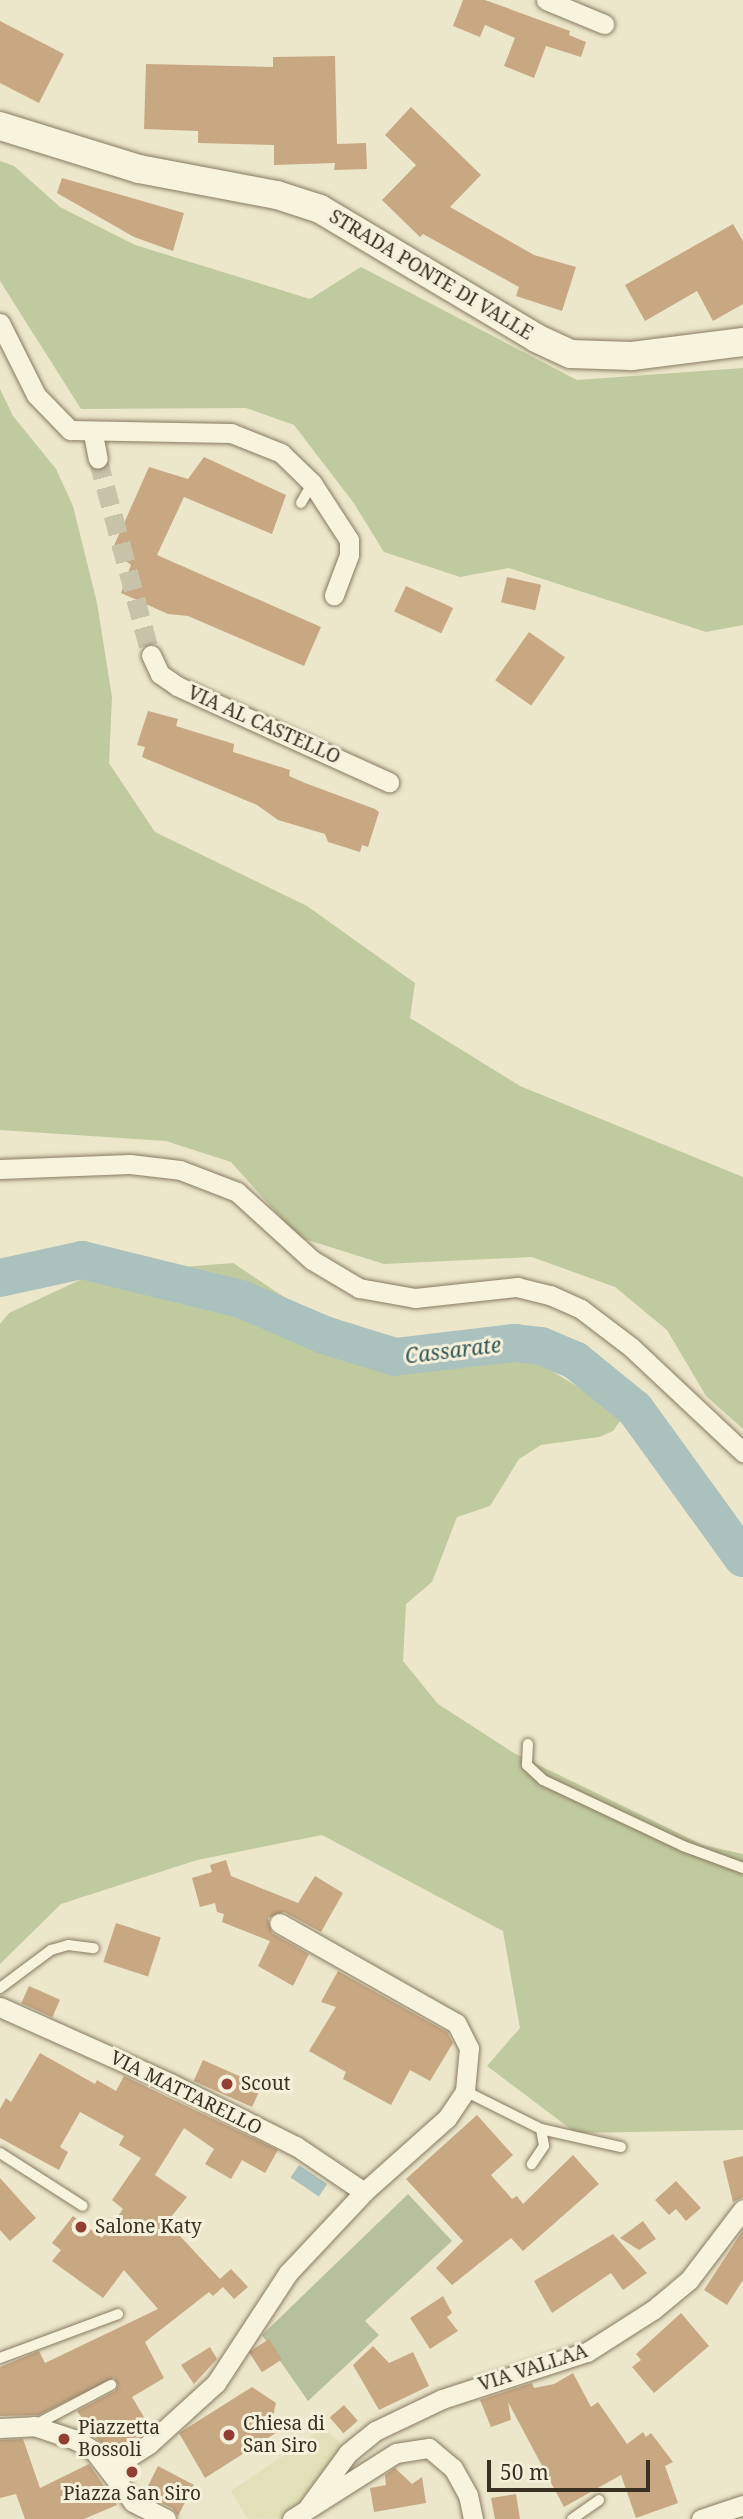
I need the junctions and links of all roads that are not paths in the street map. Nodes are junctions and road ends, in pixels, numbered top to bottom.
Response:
1 (547, 0) edge
2 (604, 24) dead end
3 (0, 126) edge
4 (0, 323) edge
5 (743, 342) edge
6 (93, 434) junction
7 (98, 459) tunnel mouth
8 (312, 483) junction
9 (301, 503) dead end
10 (334, 595) dead end
11 (150, 655) tunnel mouth
12 (389, 782) dead end
13 (0, 1169) edge
14 (743, 1452) edge
15 (528, 1744) dead end
16 (743, 1868) edge
17 (279, 1923) dead end
18 (94, 1948) dead end
19 (0, 1988) edge
20 (0, 2007) edge
21 (466, 2091) junction
22 (541, 2129) junction
23 (621, 2147) dead end
24 (0, 2153) edge
25 (532, 2164) dead end
26 (364, 2192) junction
27 (83, 2206) dead end
28 (743, 2209) edge
29 (118, 2314) dead end
30 (0, 2358) edge
31 (111, 2385) dead end
32 (34, 2426) junction
33 (0, 2428) edge
34 (110, 2469) junction
35 (599, 2500) dead end
36 (743, 2505) edge
37 (309, 2506) junction
38 (166, 2519) edge
39 (292, 2519) edge
40 (473, 2519) edge
41 (572, 2519) edge
42 (701, 2519) edge

1 - 2 street
3 - 5 street, STRADA PONTE DI VALLE
4 - 6 street
6 - 7 street
6 - 8 street
8 - 9 lane
8 - 10 street
11 - 12 street, VIA AL CASTELLO
13 - 14 street
15 - 16 lane
17 - 21 street
18 - 19 lane
20 - 26 street, VIA MATTARELLO
21 - 22 lane
21 - 26 street
22 - 23 lane
22 - 25 lane
24 - 27 lane
26 - 34 street
28 - 37 street, VIA VALLAA
29 - 30 lane
31 - 32 lane
32 - 33 street
32 - 34 street
34 - 38 street
35 - 41 lane
36 - 42 street
37 - 39 street
37 - 40 street

